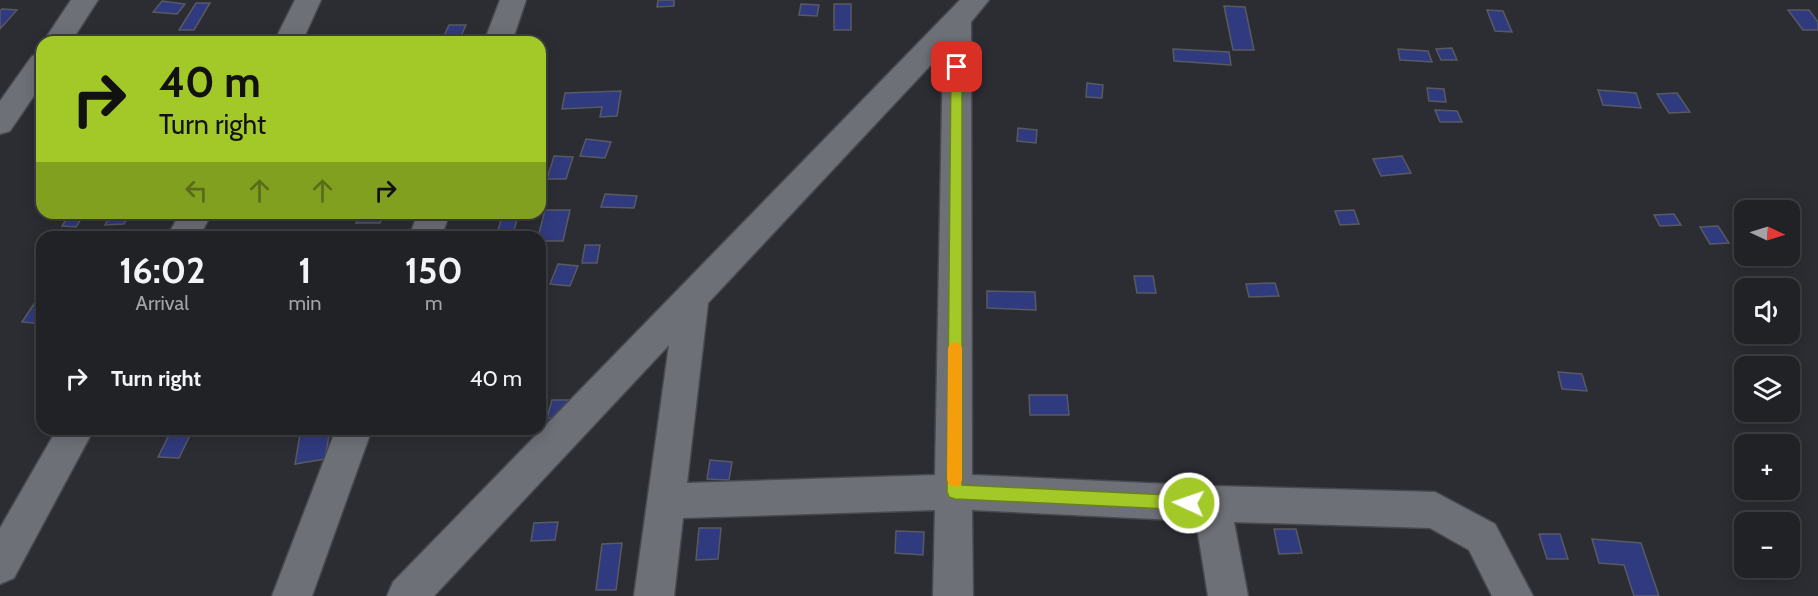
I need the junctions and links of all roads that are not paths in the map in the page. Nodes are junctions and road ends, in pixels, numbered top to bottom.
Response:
1 (86, 0) edge
2 (308, 0) edge
3 (513, 0) edge
4 (966, 10) edge
5 (61, 36) edge
6 (291, 36) edge
7 (500, 36) edge
8 (36, 72) edge
9 (0, 76) edge
10 (36, 76) edge
11 (0, 123) edge
12 (692, 297) junction
13 (73, 435) edge
14 (352, 435) edge
15 (955, 492) junction
16 (666, 501) junction
17 (1212, 504) junction
18 (0, 565) edge
19 (292, 596) edge
20 (407, 596) edge
21 (654, 596) edge
22 (953, 596) edge
23 (1228, 596) edge
24 (1513, 596) edge

1 - 5 street
2 - 6 street
3 - 7 street
4 - 12 street
4 - 15 street
8 - 9 street
10 - 11 street
12 - 16 street
12 - 20 street
13 - 18 street
14 - 19 street
15 - 16 street
15 - 17 street
15 - 22 street
16 - 21 street
17 - 23 street
17 - 24 street

